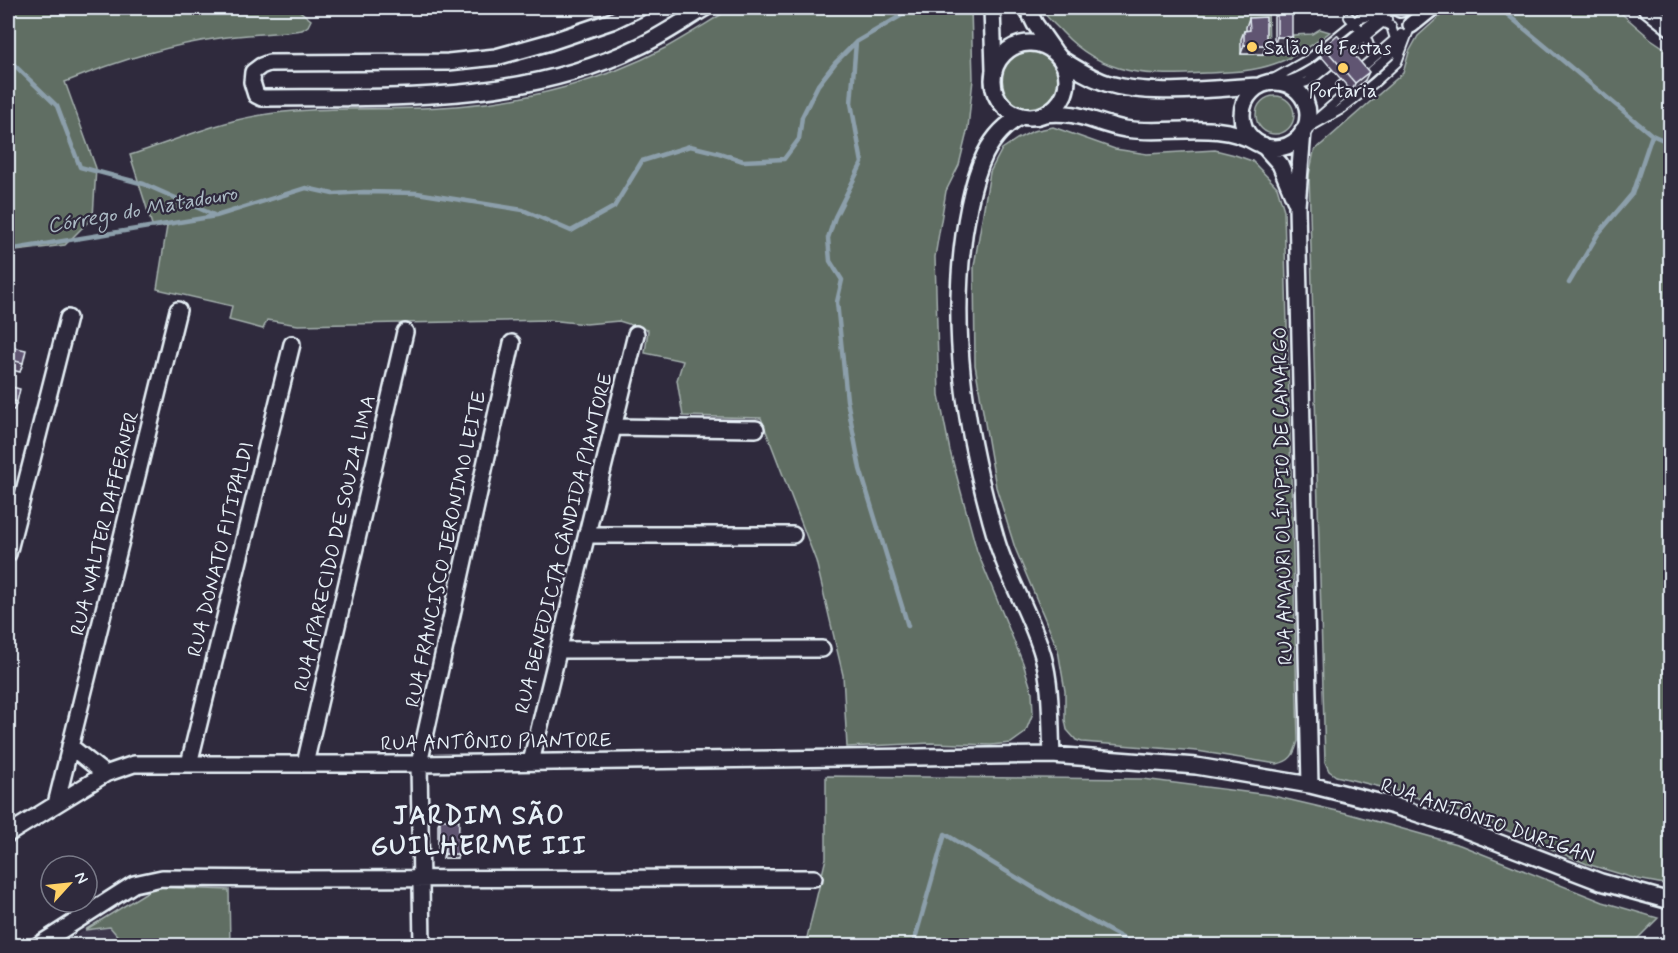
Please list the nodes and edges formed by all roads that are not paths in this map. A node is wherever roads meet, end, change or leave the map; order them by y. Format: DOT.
graph roads {
  1 [pos="639,8"];
  2 [pos="705,8"];
  3 [pos="992,8"];
  4 [pos="1027,8"];
  5 [pos="1401,8"];
  6 [pos="1432,8"];
  7 [pos="1646,8"];
  8 [pos="1357,20"];
  9 [pos="1382,22"];
  10 [pos="1412,25"];
  11 [pos="1671,27"];
  12 [pos="1363,32"];
  13 [pos="1395,39"];
  14 [pos="1382,51"];
  15 [pos="1058,56"];
  16 [pos="994,73"];
  17 [pos="1274,85"];
  18 [pos="1341,86"];
  19 [pos="1041,115"];
  20 [pos="1022,116"];
  21 [pos="1303,131"];
  22 [pos="1260,144"];
  23 [pos="1298,206"];
  24 [pos="178,310"];
  25 [pos="68,318"];
  26 [pos="405,332"];
  27 [pos="636,334"];
  28 [pos="292,344"];
  29 [pos="512,344"];
  30 [pos="613,427"];
  31 [pos="756,429"];
  32 [pos="587,535"];
  33 [pos="793,535"];
  34 [pos="8,554"];
  35 [pos="558,650"];
  36 [pos="822,650"];
  37 [pos="70,746"];
  38 [pos="1004,756"];
  39 [pos="1052,756"];
  40 [pos="531,762"];
  41 [pos="189,764"];
  42 [pos="305,764"];
  43 [pos="419,764"];
  44 [pos="105,774"];
  45 [pos="1310,785"];
  46 [pos="56,804"];
  47 [pos="8,834"];
  48 [pos="421,878"];
  49 [pos="814,878"];
  50 [pos="1671,901"];
  51 [pos="37,945"];
  52 [pos="422,945"];
  1 -- 2 [label="street"];
  3 -- 16 [label="street"];
  4 -- 15 [label="street"];
  5 -- 8 [label="lane"];
  5 -- 9 [label="lane"];
  5 -- 12 [label="lane"];
  6 -- 10 [label="street"];
  7 -- 11 [label="street"];
  8 -- 12 [label="lane"];
  8 -- 17 [label="lane"];
  9 -- 12 [label="lane"];
  9 -- 13 [label="lane"];
  10 -- 13 [label="lane"];
  10 -- 21 [label="lane"];
  12 -- 14 [label="lane"];
  12 -- 17 [label="lane"];
  13 -- 14 [label="lane"];
  14 -- 18 [label="lane"];
  15 -- 16 [label="street"];
  15 -- 17 [label="street"];
  15 -- 19 [label="street"];
  16 -- 20 [label="street"];
  17 -- 21 [label="street"];
  17 -- 22 [label="street"];
  19 -- 20 [label="street"];
  19 -- 22 [label="street"];
  20 -- 39 [label="street"];
  21 -- 22 [label="street"];
  21 -- 23 [label="street, RUA AMAURI OLÍMPIO DE CAMARGO"];
  22 -- 23 [label="street, RUA AMAURI OLÍMPIO DE CAMARGO"];
  23 -- 45 [label="street, RUA AMAURI OLÍMPIO DE CAMARGO"];
  24 -- 37 [label="street, RUA WALTER DAFFERNER"];
  25 -- 34 [label="street"];
  26 -- 42 [label="street, RUA APARECIDO DE SOUZA LIMA"];
  27 -- 30 [label="street, RUA BENEDICTA CÂNDIDA PIANTORE"];
  28 -- 41 [label="street, RUA DONATO FITIPALDI"];
  29 -- 43 [label="street, RUA FRANCISCO JERONIMO LEITE"];
  30 -- 31 [label="street"];
  30 -- 32 [label="street, RUA BENEDICTA CÂNDIDA PIANTORE"];
  32 -- 33 [label="street"];
  32 -- 35 [label="street, RUA BENEDICTA CÂNDIDA PIANTORE"];
  35 -- 36 [label="street"];
  35 -- 40 [label="street, RUA BENEDICTA CÂNDIDA PIANTORE"];
  37 -- 44 [label="street"];
  37 -- 46 [label="street, RUA WALTER DAFFERNER"];
  38 -- 39 [label="street, RUA ANTÔNIO DURIGAN"];
  38 -- 40 [label="street, RUA ANTÔNIO PIANTORE"];
  39 -- 45 [label="street, RUA ANTÔNIO DURIGAN"];
  40 -- 43 [label="street, RUA ANTÔNIO PIANTORE"];
  41 -- 42 [label="street, RUA ANTÔNIO PIANTORE"];
  41 -- 44 [label="street, RUA ANTÔNIO PIANTORE"];
  42 -- 43 [label="street, RUA ANTÔNIO PIANTORE"];
  43 -- 48 [label="street, RUA FRANCISCO JERONIMO LEITE"];
  44 -- 46 [label="street, RUA ANTÔNIO PIANTORE"];
  45 -- 50 [label="street, RUA ANTÔNIO DURIGAN"];
  46 -- 47 [label="street, RUA ANTÔNIO PIANTORE"];
  48 -- 49 [label="street"];
  48 -- 51 [label="street"];
  48 -- 52 [label="street, RUA FRANCISCO JERONIMO LEITE"];
}
